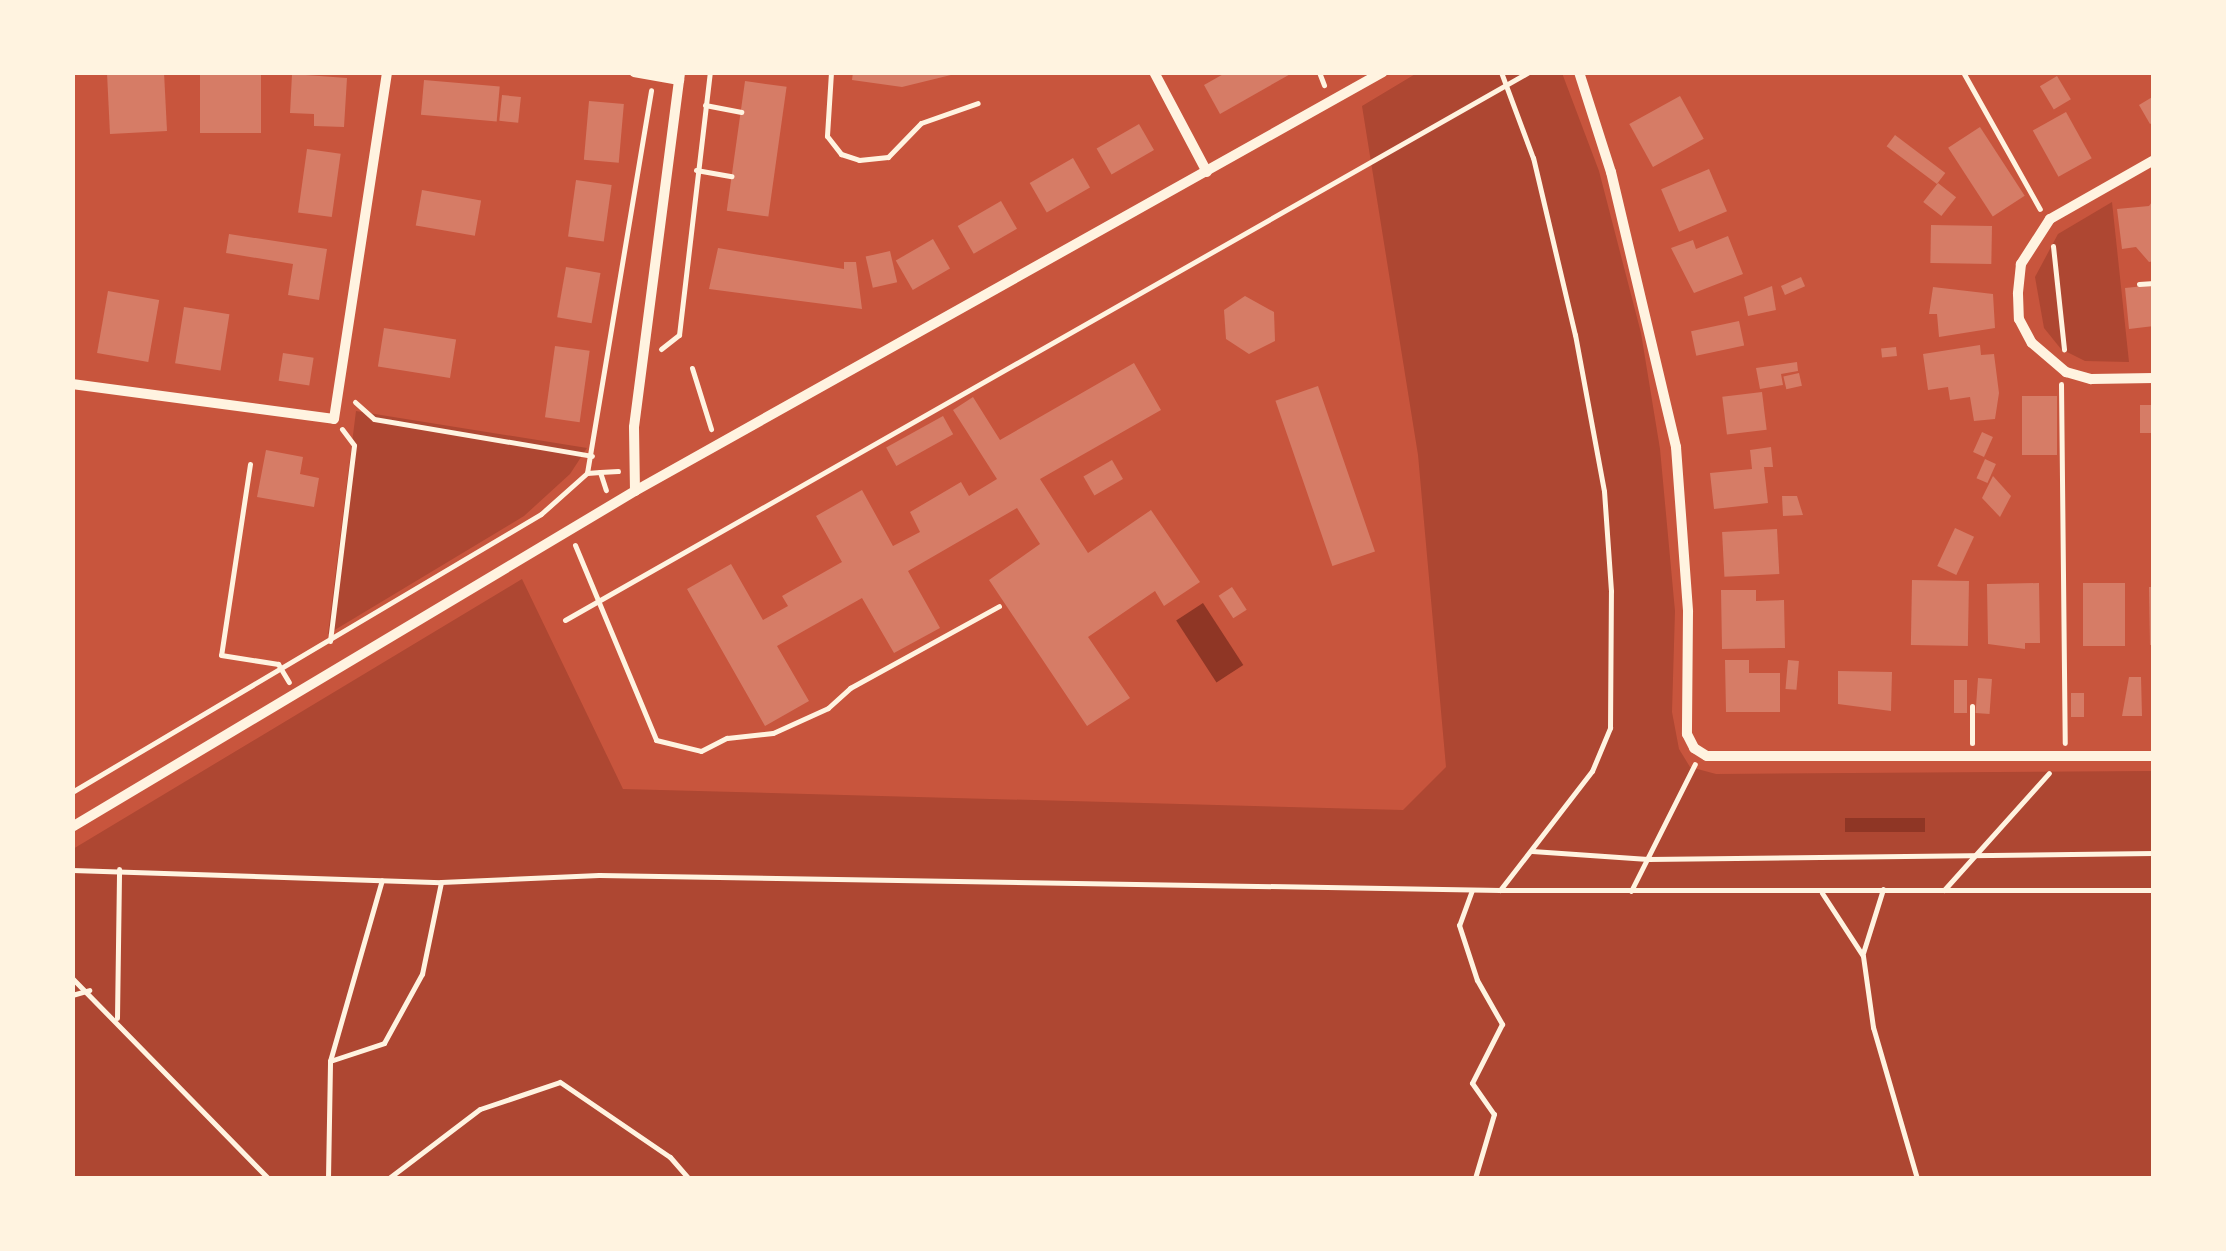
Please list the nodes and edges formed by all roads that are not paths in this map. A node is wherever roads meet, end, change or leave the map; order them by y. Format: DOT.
graph roads {
  1 [pos="387,72"];
  2 [pos="634,72"];
  3 [pos="1154,72"];
  4 [pos="1383,72"];
  5 [pos="1579,72"];
  6 [pos="679,76"];
  7 [pos="2154,160"];
  8 [pos="1207,172"];
  9 [pos="2154,378"];
  10 [pos="72,384"];
  11 [pos="635,491"];
  12 [pos="2154,756"];
  13 [pos="72,827"];
  1 -- 10 [label="street"];
  2 -- 6 [label="street"];
  3 -- 8 [label="street"];
  4 -- 8 [label="street"];
  5 -- 12 [label="street"];
  6 -- 11 [label="street"];
  7 -- 9 [label="street"];
  8 -- 11 [label="street"];
  11 -- 13 [label="street"];
}
